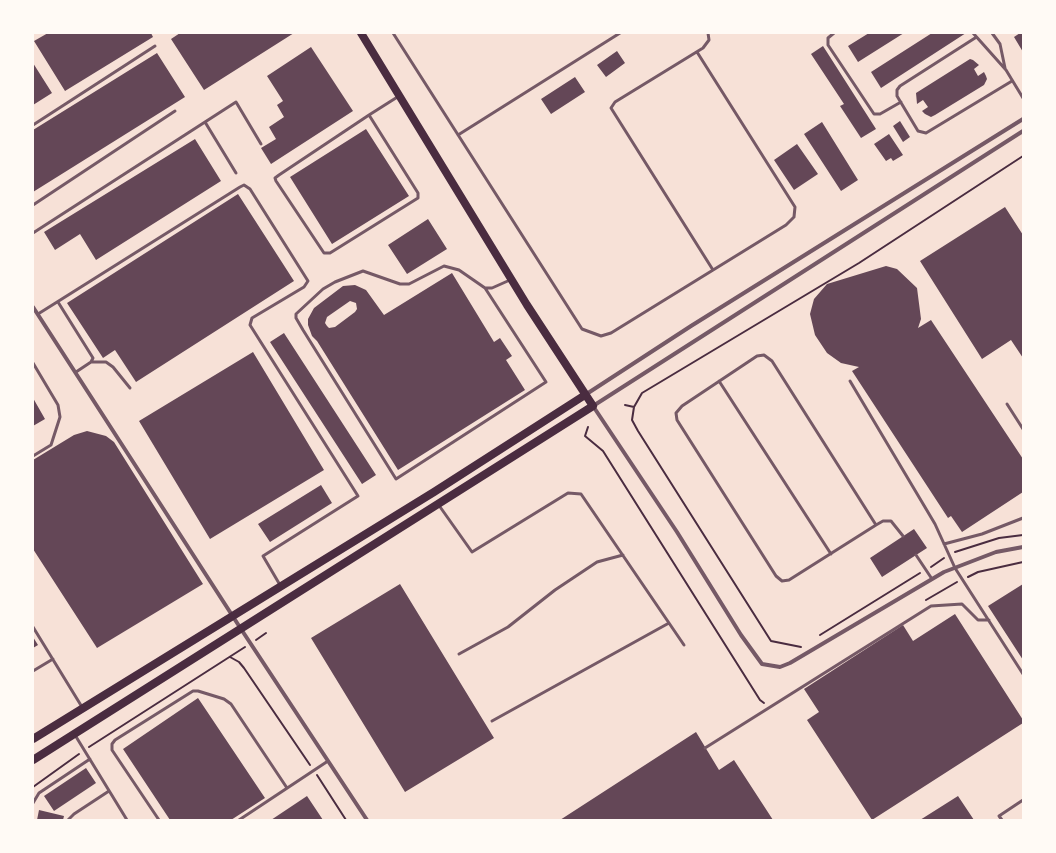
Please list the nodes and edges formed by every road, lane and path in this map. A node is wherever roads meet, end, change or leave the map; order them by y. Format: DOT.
graph roads {
  1 [pos="361,33"];
  2 [pos="393,33"];
  3 [pos="620,33"];
  4 [pos="708,33"];
  5 [pos="834,33"];
  6 [pos="972,33"];
  7 [pos="992,33"];
  8 [pos="975,38"];
  9 [pos="155,46"];
  10 [pos="697,52"];
  11 [pos="1006,70"];
  12 [pos="1012,81"];
  13 [pos="400,95"];
  14 [pos="1023,98"];
  15 [pos="901,102"];
  16 [pos="175,111"];
  17 [pos="370,115"];
  18 [pos="1023,119"];
  19 [pos="205,122"];
  20 [pos="33,125"];
  21 [pos="1023,131"];
  22 [pos="458,135"];
  23 [pos="261,144"];
  24 [pos="1023,156"];
  25 [pos="236,173"];
  26 [pos="33,205"];
  27 [pos="33,233"];
  28 [pos="713,270"];
  29 [pos="512,279"];
  30 [pos="485,288"];
  31 [pos="58,302"];
  32 [pos="33,307"];
  33 [pos="38,314"];
  34 [pos="90,362"];
  35 [pos="33,363"];
  36 [pos="76,372"];
  37 [pos="719,381"];
  38 [pos="850,381"];
  39 [pos="130,388"];
  40 [pos="585,395"];
  41 [pos="1008,404"];
  42 [pos="625,405"];
  43 [pos="593,406"];
  44 [pos="634,407"];
  45 [pos="588,427"];
  46 [pos="1023,429"];
  47 [pos="33,456"];
  48 [pos="438,504"];
  49 [pos="1023,518"];
  50 [pos="876,525"];
  51 [pos="1023,535"];
  52 [pos="903,536"];
  53 [pos="944,544"];
  54 [pos="1023,547"];
  55 [pos="831,554"];
  56 [pos="623,555"];
  57 [pos="916,555"];
  58 [pos="949,555"];
  59 [pos="1023,562"];
  60 [pos="955,568"];
  61 [pos="926,570"];
  62 [pos="932,579"];
  63 [pos="962,579"];
  64 [pos="281,586"];
  65 [pos="921,603"];
  66 [pos="233,617"];
  67 [pos="989,620"];
  68 [pos="669,623"];
  69 [pos="33,627"];
  70 [pos="241,629"];
  71 [pos="266,633"];
  72 [pos="819,636"];
  73 [pos="250,644"];
  74 [pos="806,644"];
  75 [pos="684,645"];
  76 [pos="459,654"];
  77 [pos="229,657"];
  78 [pos="53,659"];
  79 [pos="33,672"];
  80 [pos="1023,674"];
  81 [pos="766,702"];
  82 [pos="83,709"];
  83 [pos="492,721"];
  84 [pos="74,734"];
  85 [pos="33,739"];
  86 [pos="705,748"];
  87 [pos="84,750"];
  88 [pos="90,759"];
  89 [pos="33,760"];
  90 [pos="328,761"];
  91 [pos="314,770"];
  92 [pos="33,787"];
  93 [pos="287,788"];
  94 [pos="109,791"];
  95 [pos="1023,800"];
  96 [pos="33,803"];
  97 [pos="68,820"];
  98 [pos="127,820"];
  99 [pos="159,820"];
  100 [pos="239,820"];
  101 [pos="346,820"];
  102 [pos="366,820"];
  103 [pos="1002,820"];
  1 -- 13 [label="main road"];
  2 -- 22 [label="lane"];
  3 -- 22 [label="lane"];
  4 -- 10 [label="lane"];
  5 -- 15 [label="lane"];
  6 -- 8 [label="lane"];
  7 -- 11 [label="lane"];
  8 -- 11 [label="lane"];
  8 -- 15 [label="lane"];
  9 -- 20 [label="lane"];
  10 -- 28 [label="lane"];
  10 -- 28 [label="lane"];
  11 -- 12 [label="lane"];
  12 -- 14 [label="lane"];
  12 -- 15 [label="lane"];
  13 -- 17 [label="lane"];
  13 -- 29 [label="main road"];
  16 -- 26 [label="lane"];
  17 -- 17 [label="lane"];
  18 -- 40 [label="street"];
  19 -- 23 [label="lane"];
  19 -- 25 [label="lane"];
  19 -- 27 [label="lane"];
  21 -- 43 [label="street"];
  22 -- 28 [label="lane"];
  24 -- 44 [label="path"];
  29 -- 30 [label="lane"];
  29 -- 40 [label="main road"];
  30 -- 30 [label="lane"];
  31 -- 33 [label="lane"];
  31 -- 34 [label="lane"];
  31 -- 64 [label="lane"];
  32 -- 33 [label="street"];
  33 -- 36 [label="street"];
  34 -- 36 [label="lane"];
  34 -- 39 [label="lane"];
  35 -- 47 [label="lane"];
  36 -- 66 [label="street"];
  37 -- 50 [label="lane"];
  37 -- 55 [label="lane"];
  37 -- 55 [label="lane"];
  38 -- 53 [label="lane"];
  40 -- 43 [label="main road"];
  40 -- 64 [label="main road"];
  41 -- 46 [label="lane"];
  42 -- 44 [label="path"];
  43 -- 48 [label="main road"];
  43 -- 62 [label="street"];
  44 -- 74 [label="path"];
  45 -- 81 [label="path"];
  48 -- 56 [label="lane"];
  48 -- 70 [label="main road"];
  49 -- 53 [label="lane"];
  50 -- 52 [label="lane"];
  50 -- 55 [label="lane"];
  51 -- 58 [label="path"];
  53 -- 58 [label="lane"];
  54 -- 60 [label="street"];
  56 -- 68 [label="lane"];
  56 -- 76 [label="lane"];
  57 -- 61 [label="lane"];
  58 -- 60 [label="lane"];
  58 -- 61 [label="path"];
  59 -- 63 [label="path"];
  60 -- 62 [label="street"];
  60 -- 63 [label="lane"];
  61 -- 62 [label="lane"];
  61 -- 72 [label="path"];
  63 -- 65 [label="path"];
  63 -- 67 [label="lane"];
  64 -- 66 [label="main road"];
  66 -- 70 [label="street"];
  66 -- 82 [label="main road"];
  67 -- 80 [label="lane"];
  67 -- 86 [label="lane"];
  68 -- 75 [label="lane"];
  68 -- 83 [label="lane"];
  69 -- 78 [label="lane"];
  70 -- 73 [label="street"];
  70 -- 84 [label="main road"];
  71 -- 73 [label="path"];
  73 -- 77 [label="path"];
  73 -- 90 [label="street"];
  77 -- 87 [label="path"];
  77 -- 91 [label="path"];
  78 -- 79 [label="lane"];
  78 -- 82 [label="lane"];
  82 -- 85 [label="main road"];
  84 -- 87 [label="lane"];
  84 -- 89 [label="main road"];
  87 -- 88 [label="lane"];
  87 -- 92 [label="path"];
  88 -- 94 [label="lane"];
  88 -- 96 [label="lane"];
  90 -- 91 [label="lane"];
  90 -- 102 [label="street"];
  91 -- 93 [label="lane"];
  91 -- 101 [label="path"];
  93 -- 99 [label="lane"];
  93 -- 100 [label="lane"];
  94 -- 97 [label="lane"];
  94 -- 98 [label="lane"];
  95 -- 103 [label="lane"];
}
